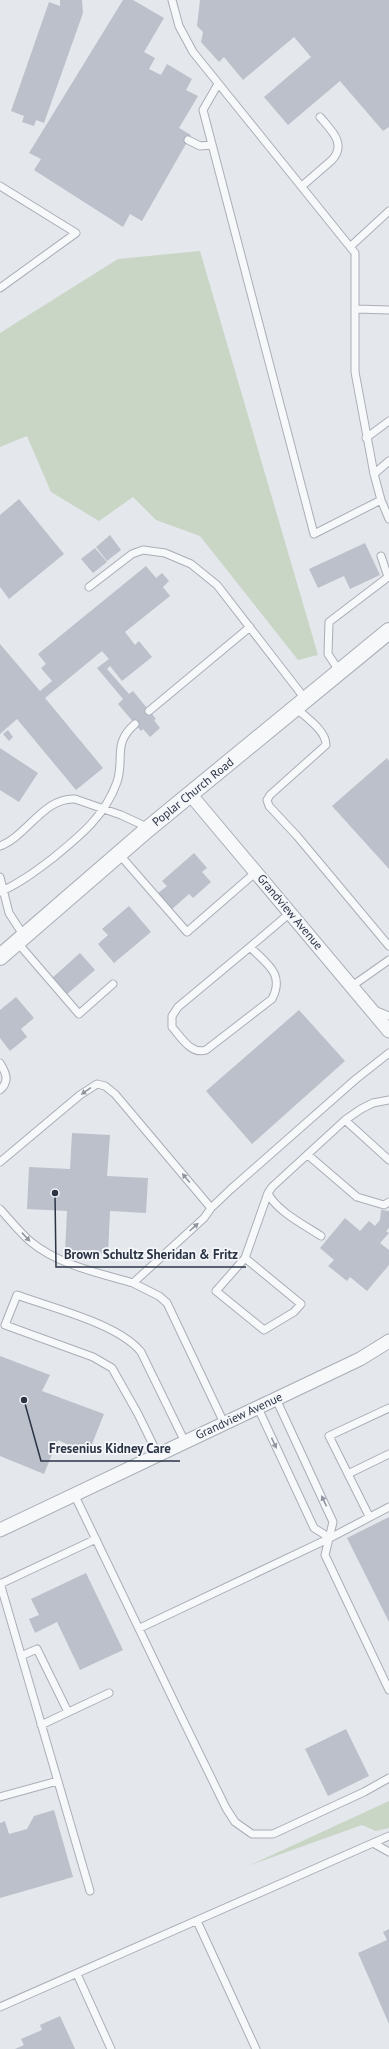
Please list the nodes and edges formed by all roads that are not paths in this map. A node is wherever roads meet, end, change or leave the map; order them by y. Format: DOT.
graph roads {
  1 [pos="172,0"];
  2 [pos="218,84"];
  3 [pos="320,117"];
  4 [pos="188,140"];
  5 [pos="211,145"];
  6 [pos="0,186"];
  7 [pos="302,186"];
  8 [pos="389,211"];
  9 [pos="380,221"];
  10 [pos="389,223"];
  11 [pos="351,246"];
  12 [pos="0,288"];
  13 [pos="356,309"];
  14 [pos="389,310"];
  15 [pos="389,421"];
  16 [pos="366,438"];
  17 [pos="389,461"];
  18 [pos="374,474"];
  19 [pos="381,500"];
  20 [pos="389,519"];
  21 [pos="381,556"];
  22 [pos="89,587"];
  23 [pos="250,627"];
  24 [pos="389,631"];
  25 [pos="340,672"];
  26 [pos="301,704"];
  27 [pos="149,711"];
  28 [pos="135,724"];
  29 [pos="190,794"];
  30 [pos="103,809"];
  31 [pos="148,828"];
  32 [pos="0,846"];
  33 [pos="119,854"];
  34 [pos="256,872"];
  35 [pos="0,877"];
  36 [pos="2,892"];
  37 [pos="290,913"];
  38 [pos="20,939"];
  39 [pos="389,946"];
  40 [pos="250,947"];
  41 [pos="0,957"];
  42 [pos="389,960"];
  43 [pos="113,984"];
  44 [pos="352,986"];
  45 [pos="371,1008"];
  46 [pos="389,1016"];
  47 [pos="389,1031"];
  48 [pos="389,1053"];
  49 [pos="0,1063"];
  50 [pos="0,1090"];
  51 [pos="389,1100"];
  52 [pos="345,1120"];
  53 [pos="308,1154"];
  54 [pos="389,1160"];
  55 [pos="0,1162"];
  56 [pos="268,1193"];
  57 [pos="389,1202"];
  58 [pos="211,1208"];
  59 [pos="0,1209"];
  60 [pos="321,1236"];
  61 [pos="245,1258"];
  62 [pos="133,1283"];
  63 [pos="389,1342"];
  64 [pos="276,1399"];
  65 [pos="258,1408"];
  66 [pos="389,1408"];
  67 [pos="224,1423"];
  68 [pos="184,1442"];
  69 [pos="389,1454"];
  70 [pos="158,1455"];
  71 [pos="348,1474"];
  72 [pos="74,1494"];
  73 [pos="389,1506"];
  74 [pos="369,1516"];
  75 [pos="0,1530"];
  76 [pos="96,1538"];
  77 [pos="330,1538"];
  78 [pos="0,1583"];
  79 [pos="140,1628"];
  80 [pos="21,1656"];
  81 [pos="389,1690"];
  82 [pos="109,1693"];
  83 [pos="68,1712"];
  84 [pos="42,1725"];
  85 [pos="389,1778"];
  86 [pos="58,1781"];
  87 [pos="0,1797"];
  88 [pos="389,1836"];
  89 [pos="373,1843"];
  90 [pos="389,1852"];
  91 [pos="90,1891"];
  92 [pos="197,1920"];
  93 [pos="77,1974"];
  94 [pos="0,2008"];
  95 [pos="111,2049"];
  96 [pos="256,2049"];
  1 -- 2 [label="lane"];
  2 -- 5 [label="lane"];
  2 -- 7 [label="lane"];
  3 -- 7 [label="lane"];
  4 -- 5 [label="lane"];
  5 -- 19 [label="lane"];
  6 -- 12 [label="lane"];
  7 -- 11 [label="lane"];
  8 -- 9 [label="lane"];
  9 -- 10 [label="lane"];
  9 -- 11 [label="lane"];
  11 -- 13 [label="lane"];
  13 -- 14 [label="lane"];
  13 -- 16 [label="lane"];
  15 -- 16 [label="lane"];
  16 -- 18 [label="lane"];
  17 -- 18 [label="lane"];
  18 -- 19 [label="lane"];
  19 -- 20 [label="lane"];
  21 -- 25 [label="lane"];
  22 -- 23 [label="lane"];
  23 -- 26 [label="lane"];
  23 -- 27 [label="lane"];
  24 -- 25 [label="street, Poplar Church Road"];
  25 -- 26 [label="street, Poplar Church Road"];
  26 -- 29 [label="street, Poplar Church Road"];
  26 -- 39 [label="lane"];
  28 -- 30 [label="lane"];
  29 -- 31 [label="street, Poplar Church Road"];
  29 -- 34 [label="street, Grandview Avenue"];
  30 -- 31 [label="lane"];
  30 -- 32 [label="lane"];
  30 -- 36 [label="lane"];
  31 -- 33 [label="street, Poplar Church Road"];
  33 -- 34 [label="lane"];
  33 -- 38 [label="street, Poplar Church Road"];
  34 -- 37 [label="street, Grandview Avenue"];
  35 -- 36 [label="lane"];
  36 -- 38 [label="lane"];
  37 -- 40 [label="lane"];
  37 -- 44 [label="street, Grandview Avenue"];
  38 -- 41 [label="street, Poplar Church Road"];
  38 -- 43 [label="lane"];
  40 -- 40 [label="lane"];
  42 -- 44 [label="lane"];
  44 -- 45 [label="street, Grandview Avenue"];
  45 -- 46 [label="lane"];
  45 -- 47 [label="street, Grandview Avenue"];
  48 -- 58 [label="lane"];
  49 -- 50 [label="lane"];
  51 -- 52 [label="lane"];
  52 -- 53 [label="lane"];
  52 -- 54 [label="lane"];
  53 -- 56 [label="lane"];
  53 -- 57 [label="lane"];
  58 -- 55 [label="lane, one-way"];
  56 -- 60 [label="lane"];
  56 -- 61 [label="lane"];
  62 -- 58 [label="lane, one-way"];
  59 -- 62 [label="lane, one-way"];
  61 -- 61 [label="lane"];
  62 -- 67 [label="lane"];
  63 -- 64 [label="street, Grandview Avenue"];
  64 -- 65 [label="street, Grandview Avenue"];
  77 -- 64 [label="lane, one-way"];
  65 -- 67 [label="street, Grandview Avenue"];
  65 -- 77 [label="lane, one-way"];
  66 -- 71 [label="lane"];
  67 -- 68 [label="street, Grandview Avenue"];
  68 -- 70 [label="street, Grandview Avenue"];
  68 -- 70 [label="lane"];
  69 -- 71 [label="lane"];
  70 -- 72 [label="street, Grandview Avenue"];
  71 -- 74 [label="lane"];
  72 -- 75 [label="street, Grandview Avenue"];
  72 -- 76 [label="lane"];
  73 -- 74 [label="lane"];
  74 -- 77 [label="lane"];
  76 -- 78 [label="lane"];
  76 -- 79 [label="lane"];
  77 -- 79 [label="lane"];
  77 -- 81 [label="lane"];
  78 -- 80 [label="lane"];
  79 -- 85 [label="lane"];
  80 -- 83 [label="lane"];
  80 -- 84 [label="lane"];
  82 -- 83 [label="lane"];
  83 -- 84 [label="lane"];
  84 -- 86 [label="lane"];
  86 -- 87 [label="lane"];
  86 -- 91 [label="lane"];
  88 -- 89 [label="lane"];
  89 -- 90 [label="lane"];
  89 -- 92 [label="lane"];
  92 -- 93 [label="lane"];
  92 -- 96 [label="lane"];
  93 -- 94 [label="lane"];
  93 -- 95 [label="lane"];
}
